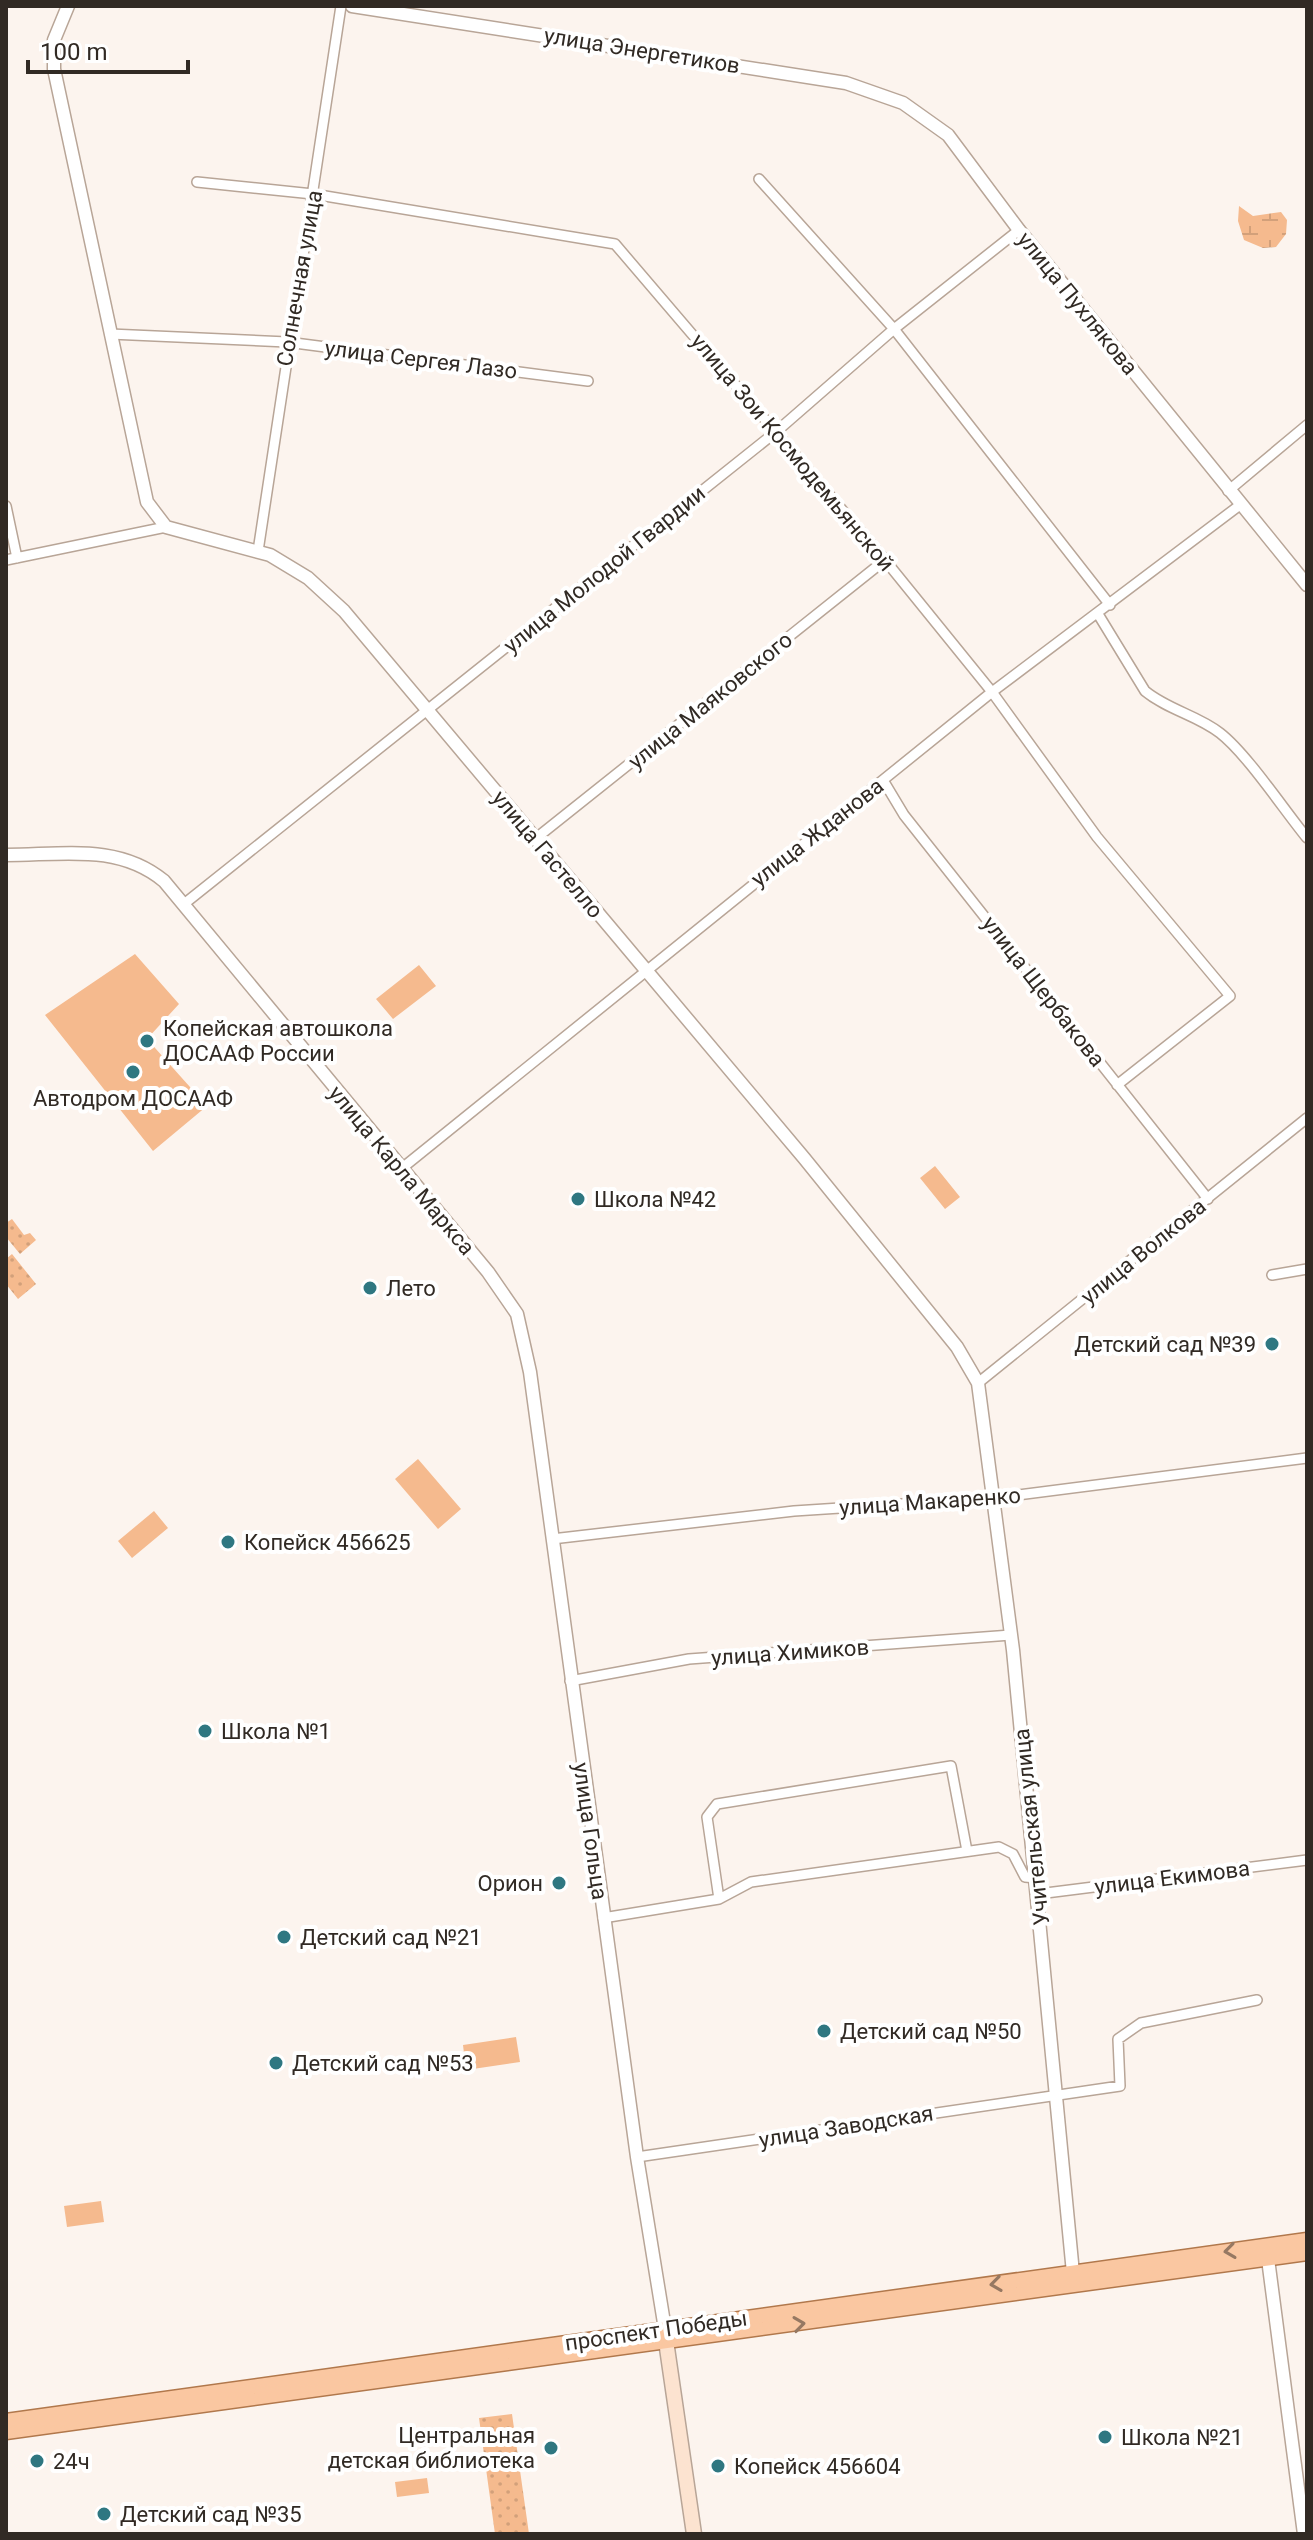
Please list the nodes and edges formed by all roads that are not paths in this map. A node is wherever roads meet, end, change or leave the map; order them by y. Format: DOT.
graph roads {
  1 [pos="68,6"];
  2 [pos="341,6"];
  3 [pos="352,6"];
  4 [pos="927,116"];
  5 [pos="759,179"];
  6 [pos="197,182"];
  7 [pos="313,194"];
  8 [pos="1019,230"];
  9 [pos="894,329"];
  10 [pos="110,334"];
  11 [pos="287,342"];
  12 [pos="588,381"];
  13 [pos="1307,425"];
  14 [pos="777,431"];
  15 [pos="1228,491"];
  16 [pos="1240,505"];
  17 [pos="6,506"];
  18 [pos="166,527"];
  19 [pos="258,551"];
  20 [pos="11,559"];
  21 [pos="885,560"];
  22 [pos="1307,585"];
  23 [pos="1110,605"];
  24 [pos="1098,614"];
  25 [pos="992,692"];
  26 [pos="428,710"];
  27 [pos="883,780"];
  28 [pos="1307,838"];
  29 [pos="535,839"];
  30 [pos="6,855"];
  31 [pos="184,904"];
  32 [pos="644,970"];
  33 [pos="1117,1085"];
  34 [pos="1307,1118"];
  35 [pos="401,1169"];
  36 [pos="1208,1199"];
  37 [pos="1307,1269"];
  38 [pos="1272,1275"];
  39 [pos="523,1332"];
  40 [pos="978,1383"];
  41 [pos="1307,1458"];
  42 [pos="994,1498"];
  43 [pos="552,1539"];
  44 [pos="1011,1635"];
  45 [pos="570,1681"];
  46 [pos="967,1851"];
  47 [pos="1307,1860"];
  48 [pos="1036,1878"];
  49 [pos="1038,1894"];
  50 [pos="719,1899"];
  51 [pos="603,1918"];
  52 [pos="1257,2000"];
  53 [pos="1056,2097"];
  54 [pos="637,2157"];
  55 [pos="1307,2240"];
  56 [pos="1268,2252"];
  57 [pos="1307,2253"];
  58 [pos="1074,2280"];
  59 [pos="665,2335"];
  60 [pos="6,2421"];
  61 [pos="6,2432"];
  62 [pos="694,2534"];
  63 [pos="1304,2534"];
  1 -- 10 [label="street"];
  2 -- 7 [label="street, Солнечная улица"];
  3 -- 4 [label="street, улица Энергетиков"];
  4 -- 8 [label="street, улица Пухлякова"];
  5 -- 9 [label="street"];
  6 -- 7 [label="street, улица Зои Космодемьянской"];
  7 -- 11 [label="street, Солнечная улица"];
  7 -- 14 [label="street, улица Зои Космодемьянской"];
  8 -- 9 [label="street, улица Молодой Гвардии"];
  8 -- 15 [label="street, улица Пухлякова"];
  9 -- 14 [label="street, улица Молодой Гвардии"];
  9 -- 23 [label="street"];
  10 -- 11 [label="street, улица Сергея Лазо"];
  10 -- 18 [label="street"];
  11 -- 12 [label="street, улица Сергея Лазо"];
  11 -- 19 [label="street, Солнечная улица"];
  13 -- 15 [label="street"];
  14 -- 21 [label="street, улица Зои Космодемьянской"];
  14 -- 26 [label="street, улица Молодой Гвардии"];
  15 -- 16 [label="street, улица Пухлякова"];
  16 -- 22 [label="street, улица Пухлякова"];
  16 -- 23 [label="street, улица Жданова"];
  17 -- 20 [label="street"];
  18 -- 19 [label="street, улица Гастелло"];
  18 -- 20 [label="street, улица Гастелло"];
  19 -- 26 [label="street, улица Гастелло"];
  21 -- 25 [label="street, улица Зои Космодемьянской"];
  21 -- 29 [label="street, улица Маяковского"];
  23 -- 24 [label="street, улица Жданова"];
  24 -- 25 [label="street, улица Жданова"];
  24 -- 28 [label="street"];
  25 -- 27 [label="street, улица Жданова"];
  25 -- 33 [label="street, улица Зои Космодемьянской"];
  26 -- 29 [label="street, улица Гастелло"];
  26 -- 31 [label="street, улица Молодой Гвардии"];
  27 -- 32 [label="street, улица Жданова"];
  27 -- 33 [label="street, улица Щербакова"];
  29 -- 32 [label="street, улица Гастелло"];
  30 -- 31 [label="street, улица Карла Маркса"];
  31 -- 35 [label="street, улица Карла Маркса"];
  32 -- 35 [label="street, улица Жданова"];
  32 -- 40 [label="street, улица Гастелло"];
  33 -- 36 [label="street, улица Щербакова"];
  34 -- 36 [label="street, улица Волкова"];
  35 -- 39 [label="street, улица Карла Маркса"];
  36 -- 40 [label="street, улица Волкова"];
  37 -- 38 [label="street"];
  39 -- 43 [label="street, улица Гольца"];
  40 -- 42 [label="street, Учительская улица"];
  41 -- 42 [label="street, улица Макаренко"];
  42 -- 43 [label="street, улица Макаренко"];
  42 -- 44 [label="street, Учительская улица"];
  43 -- 45 [label="street, улица Гольца"];
  44 -- 45 [label="street, улица Химиков"];
  44 -- 48 [label="street, Учительская улица"];
  45 -- 51 [label="street, улица Гольца"];
  46 -- 48 [label="street"];
  46 -- 50 [label="street"];
  46 -- 50 [label="street"];
  47 -- 49 [label="street, улица Екимова"];
  48 -- 49 [label="street, Учительская улица"];
  49 -- 53 [label="street, Учительская улица"];
  50 -- 51 [label="street"];
  51 -- 54 [label="street, улица Гольца"];
  52 -- 53 [label="street, улица Заводская"];
  53 -- 54 [label="street, улица Заводская"];
  53 -- 58 [label="street, Учительская улица"];
  54 -- 59 [label="street, улица Гольца"];
  55 -- 56 [label="main road, проспект Победы"];
  56 -- 57 [label="main road, проспект Победы"];
  56 -- 58 [label="main road, проспект Победы"];
  56 -- 63 [label="street"];
  58 -- 59 [label="main road, проспект Победы"];
  59 -- 60 [label="main road, проспект Победы"];
  59 -- 61 [label="main road, проспект Победы"];
  59 -- 62 [label="main road"];
}
